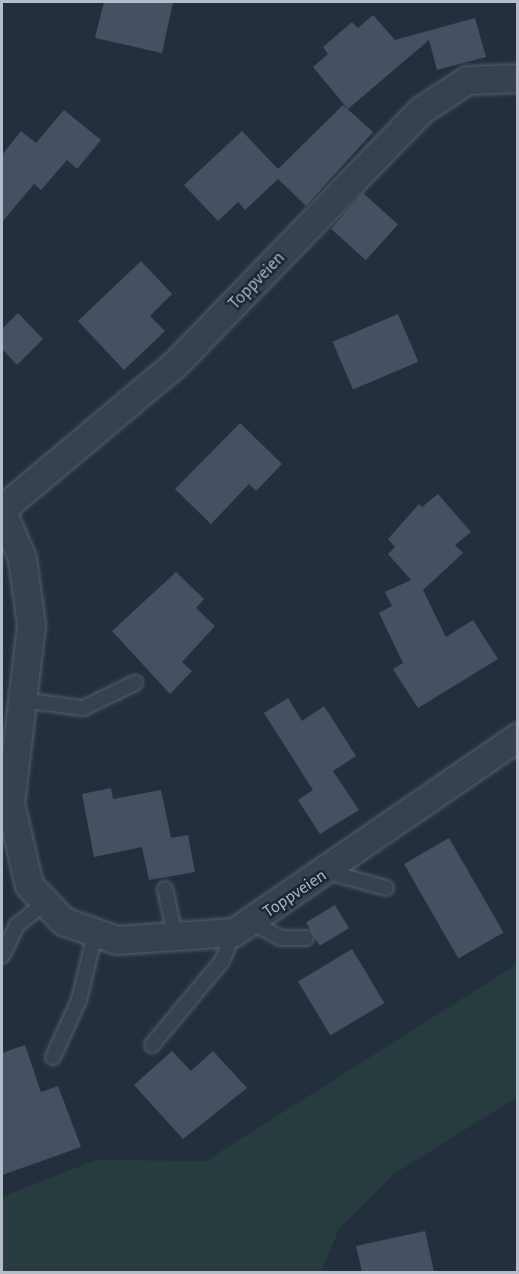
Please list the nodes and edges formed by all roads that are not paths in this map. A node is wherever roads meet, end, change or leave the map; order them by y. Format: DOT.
graph roads {
  1 [pos="518,78"];
  2 [pos="2,510"];
  3 [pos="135,682"];
  4 [pos="22,700"];
  5 [pos="518,737"];
  6 [pos="328,872"];
  7 [pos="386,888"];
  8 [pos="165,889"];
  9 [pos="45,903"];
  10 [pos="243,927"];
  11 [pos="94,934"];
  12 [pos="306,938"];
  13 [pos="176,939"];
  14 [pos="2,956"];
  15 [pos="152,1045"];
  16 [pos="53,1057"];
  1 -- 2 [label="street, Toppveien"];
  2 -- 4 [label="street, Toppveien"];
  3 -- 4 [label="lane"];
  4 -- 9 [label="street, Toppveien"];
  5 -- 6 [label="street, Toppveien"];
  6 -- 7 [label="lane"];
  6 -- 10 [label="street, Toppveien"];
  8 -- 13 [label="lane"];
  9 -- 11 [label="street, Toppveien"];
  9 -- 14 [label="lane"];
  10 -- 12 [label="lane"];
  10 -- 13 [label="street, Toppveien"];
  10 -- 15 [label="lane"];
  11 -- 13 [label="street, Toppveien"];
  11 -- 16 [label="lane"];
}
